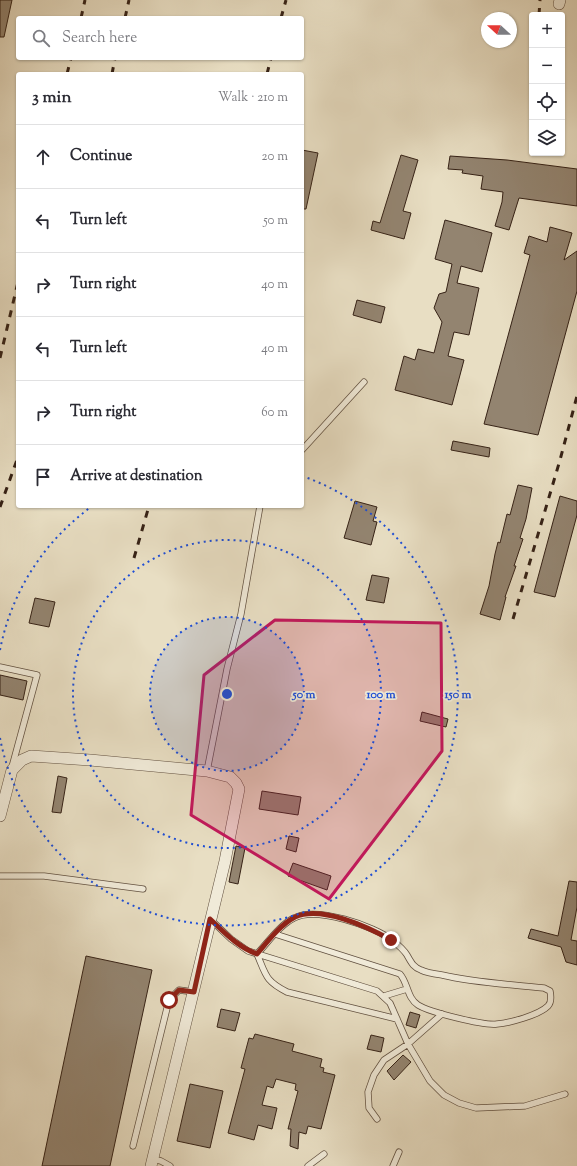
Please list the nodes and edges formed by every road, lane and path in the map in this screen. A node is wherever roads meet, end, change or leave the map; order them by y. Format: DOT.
graph roads {
  1 [pos="364,382"];
  2 [pos="304,448"];
  3 [pos="260,508"];
  4 [pos="0,667"];
  5 [pos="12,770"];
  6 [pos="207,771"];
  7 [pos="0,816"];
  8 [pos="0,876"];
  9 [pos="142,889"];
  10 [pos="210,919"];
  11 [pos="275,934"];
  12 [pos="257,954"];
  13 [pos="407,989"];
  14 [pos="194,992"];
  15 [pos="384,996"];
  16 [pos="442,1014"];
  17 [pos="397,1019"];
  18 [pos="408,1044"];
  19 [pos="565,1094"];
  20 [pos="377,1120"];
  21 [pos="133,1146"];
  22 [pos="399,1152"];
  23 [pos="324,1154"];
  24 [pos="152,1162"];
  25 [pos="170,1166"];
  26 [pos="308,1166"];
  27 [pos="393,1166"];
  1 -- 2 [label="lane"];
  3 -- 6 [label="lane"];
  4 -- 5 [label="lane"];
  5 -- 6 [label="street"];
  5 -- 7 [label="street"];
  6 -- 10 [label="street"];
  8 -- 9 [label="lane"];
  10 -- 12 [label="lane"];
  10 -- 14 [label="street"];
  11 -- 12 [label="lane"];
  11 -- 13 [label="lane"];
  11 -- 16 [label="lane"];
  12 -- 15 [label="lane"];
  12 -- 17 [label="lane"];
  13 -- 15 [label="lane"];
  13 -- 16 [label="lane"];
  14 -- 21 [label="lane"];
  14 -- 24 [label="street"];
  15 -- 17 [label="lane"];
  16 -- 18 [label="lane"];
  17 -- 18 [label="lane"];
  18 -- 19 [label="lane"];
  18 -- 20 [label="lane"];
  22 -- 27 [label="lane"];
  23 -- 26 [label="lane"];
  24 -- 25 [label="lane"];
}
